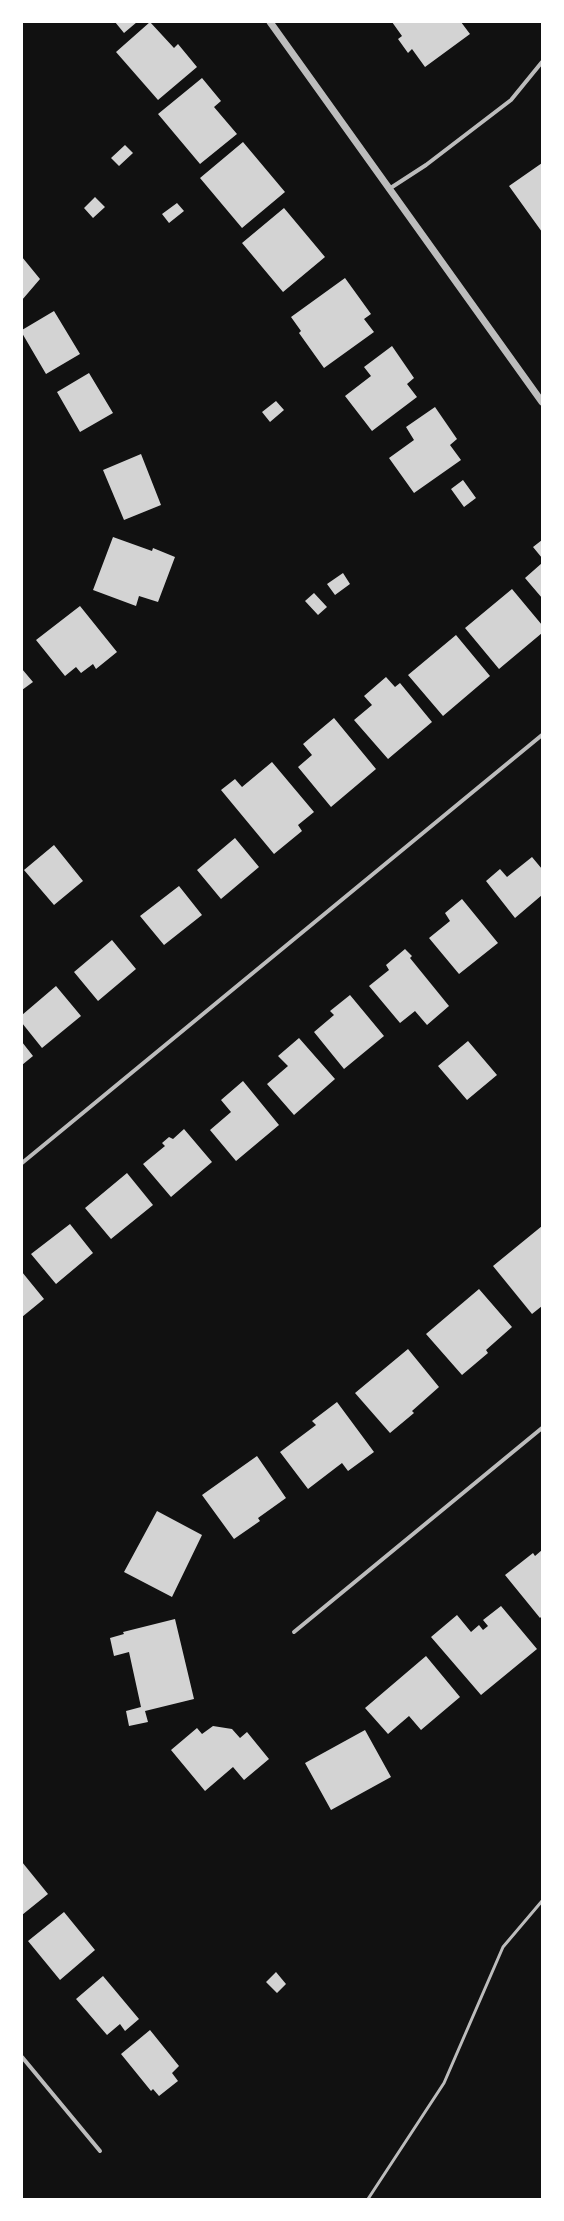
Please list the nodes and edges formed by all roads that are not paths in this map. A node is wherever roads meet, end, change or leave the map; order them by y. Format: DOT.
graph roads {
  1 [pos="270,22"];
  2 [pos="542,62"];
  3 [pos="389,189"];
  4 [pos="542,402"];
  5 [pos="542,735"];
  6 [pos="22,1164"];
  7 [pos="542,1428"];
  8 [pos="294,1632"];
  9 [pos="542,1901"];
  10 [pos="22,2057"];
  11 [pos="100,2151"];
  12 [pos="368,2199"];
  1 -- 3 [label="street"];
  2 -- 3 [label="street"];
  3 -- 4 [label="street"];
  5 -- 6 [label="street"];
  7 -- 8 [label="street"];
  9 -- 12 [label="lane"];
  10 -- 11 [label="street"];
}
